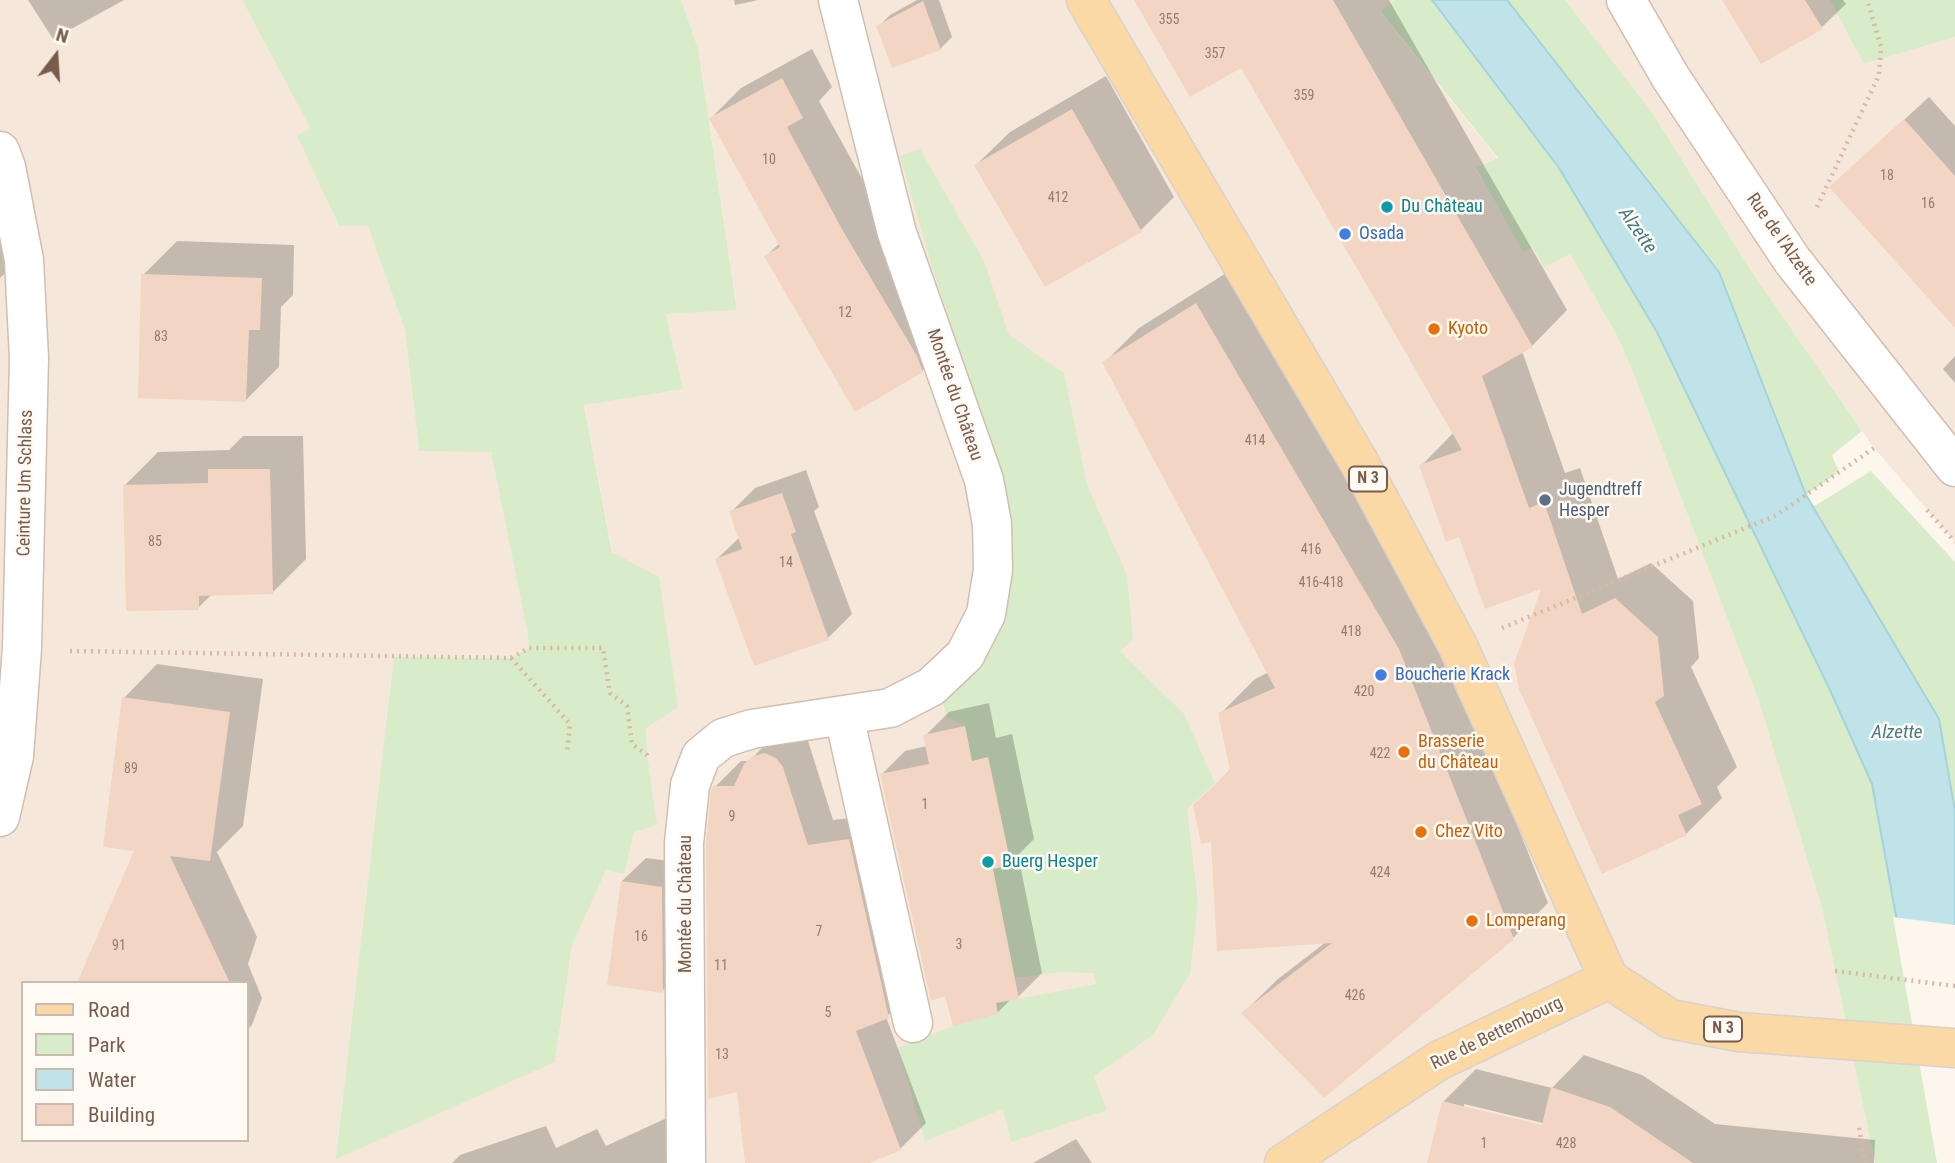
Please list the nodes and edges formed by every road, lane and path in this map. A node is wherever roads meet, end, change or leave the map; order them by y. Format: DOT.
graph roads {
  1 [pos="838,0"];
  2 [pos="1086,0"];
  3 [pos="1626,0"];
  4 [pos="1867,0"];
  5 [pos="0,151"];
  6 [pos="1792,260"];
  7 [pos="1874,447"];
  8 [pos="1955,467"];
  9 [pos="1497,630"];
  10 [pos="65,651"];
  11 [pos="511,658"];
  12 [pos="844,716"];
  13 [pos="567,753"];
  14 [pos="649,767"];
  15 [pos="0,817"];
  16 [pos="1835,971"];
  17 [pos="1609,979"];
  18 [pos="1955,986"];
  19 [pos="913,1023"];
  20 [pos="1955,1048"];
  21 [pos="1859,1128"];
  22 [pos="686,1163"];
  23 [pos="1284,1163"];
  24 [pos="1866,1163"];
  1 -- 12 [label="street, Montée du Château"];
  2 -- 17 [label="main road, N 3"];
  3 -- 6 [label="street, Rue de l'Alzette"];
  4 -- 6 [label="path"];
  5 -- 15 [label="street, Ceinture Um Schlass"];
  6 -- 8 [label="street, Rue de l'Alzette"];
  7 -- 9 [label="path"];
  10 -- 11 [label="path"];
  11 -- 13 [label="path"];
  11 -- 14 [label="path"];
  12 -- 19 [label="street"];
  12 -- 22 [label="street, Montée du Château"];
  16 -- 18 [label="path"];
  17 -- 20 [label="main road, N 3"];
  17 -- 23 [label="main road, Rue de Bettembourg"];
  21 -- 24 [label="path"];
}
